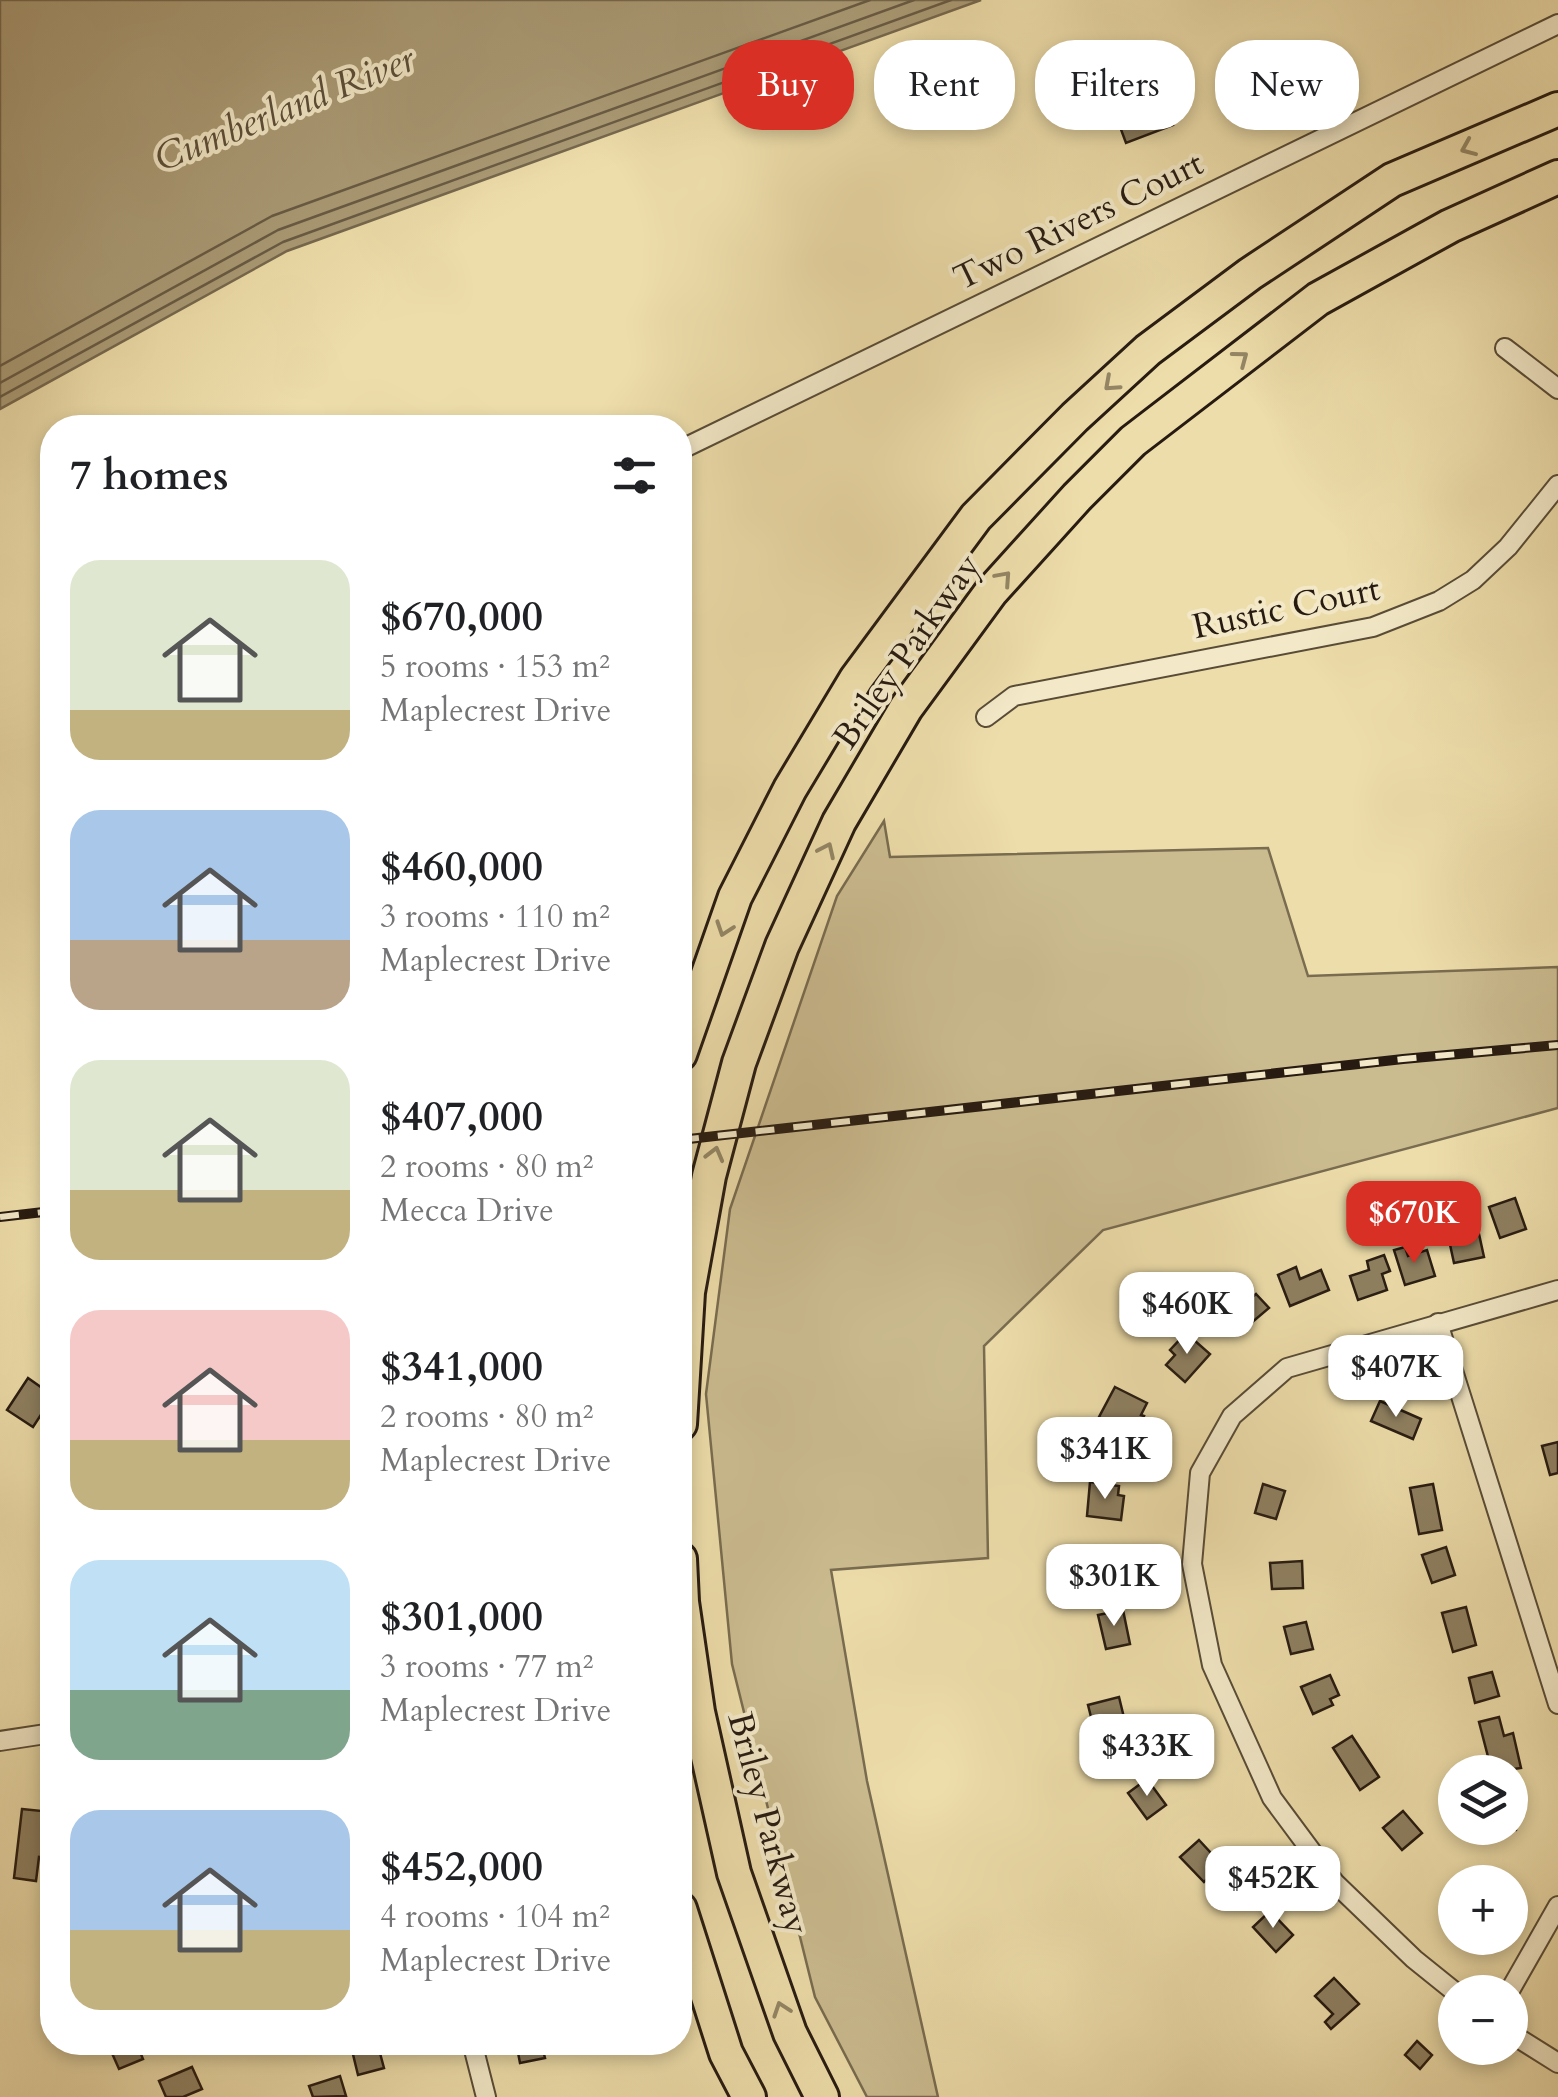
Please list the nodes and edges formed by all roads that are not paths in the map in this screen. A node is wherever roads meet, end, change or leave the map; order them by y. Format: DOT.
graph roads {
  1 [pos="1558,24"];
  2 [pos="1558,109"];
  3 [pos="1558,177"];
  4 [pos="1505,348"];
  5 [pos="1558,389"];
  6 [pos="692,444"];
  7 [pos="1558,485"];
  8 [pos="986,716"];
  9 [pos="692,1020"];
  10 [pos="692,1270"];
  11 [pos="1558,1290"];
  12 [pos="1438,1324"];
  13 [pos="692,1671"];
  14 [pos="1558,1704"];
  15 [pos="40,1735"];
  16 [pos="0,1741"];
  17 [pos="1558,1906"];
  18 [pos="692,1946"];
  19 [pos="1518,1975"];
  20 [pos="1438,1978"];
  21 [pos="1528,2044"];
  22 [pos="475,2055"];
  23 [pos="1558,2063"];
  24 [pos="486,2097"];
  25 [pos="749,2097"];
  26 [pos="822,2097"];
  1 -- 6 [label="street, Two Rivers Court"];
  2 -- 9 [label="highway, Briley Parkway, one-way"];
  10 -- 3 [label="highway, Briley Parkway, one-way"];
  4 -- 5 [label="street"];
  7 -- 8 [label="street, Rustic Court"];
  11 -- 12 [label="street"];
  12 -- 14 [label="street"];
  12 -- 20 [label="street"];
  26 -- 13 [label="highway, Briley Parkway, one-way"];
  15 -- 16 [label="street"];
  17 -- 19 [label="street"];
  18 -- 25 [label="highway"];
  21 -- 23 [label="street"];
  22 -- 24 [label="street"];
}
